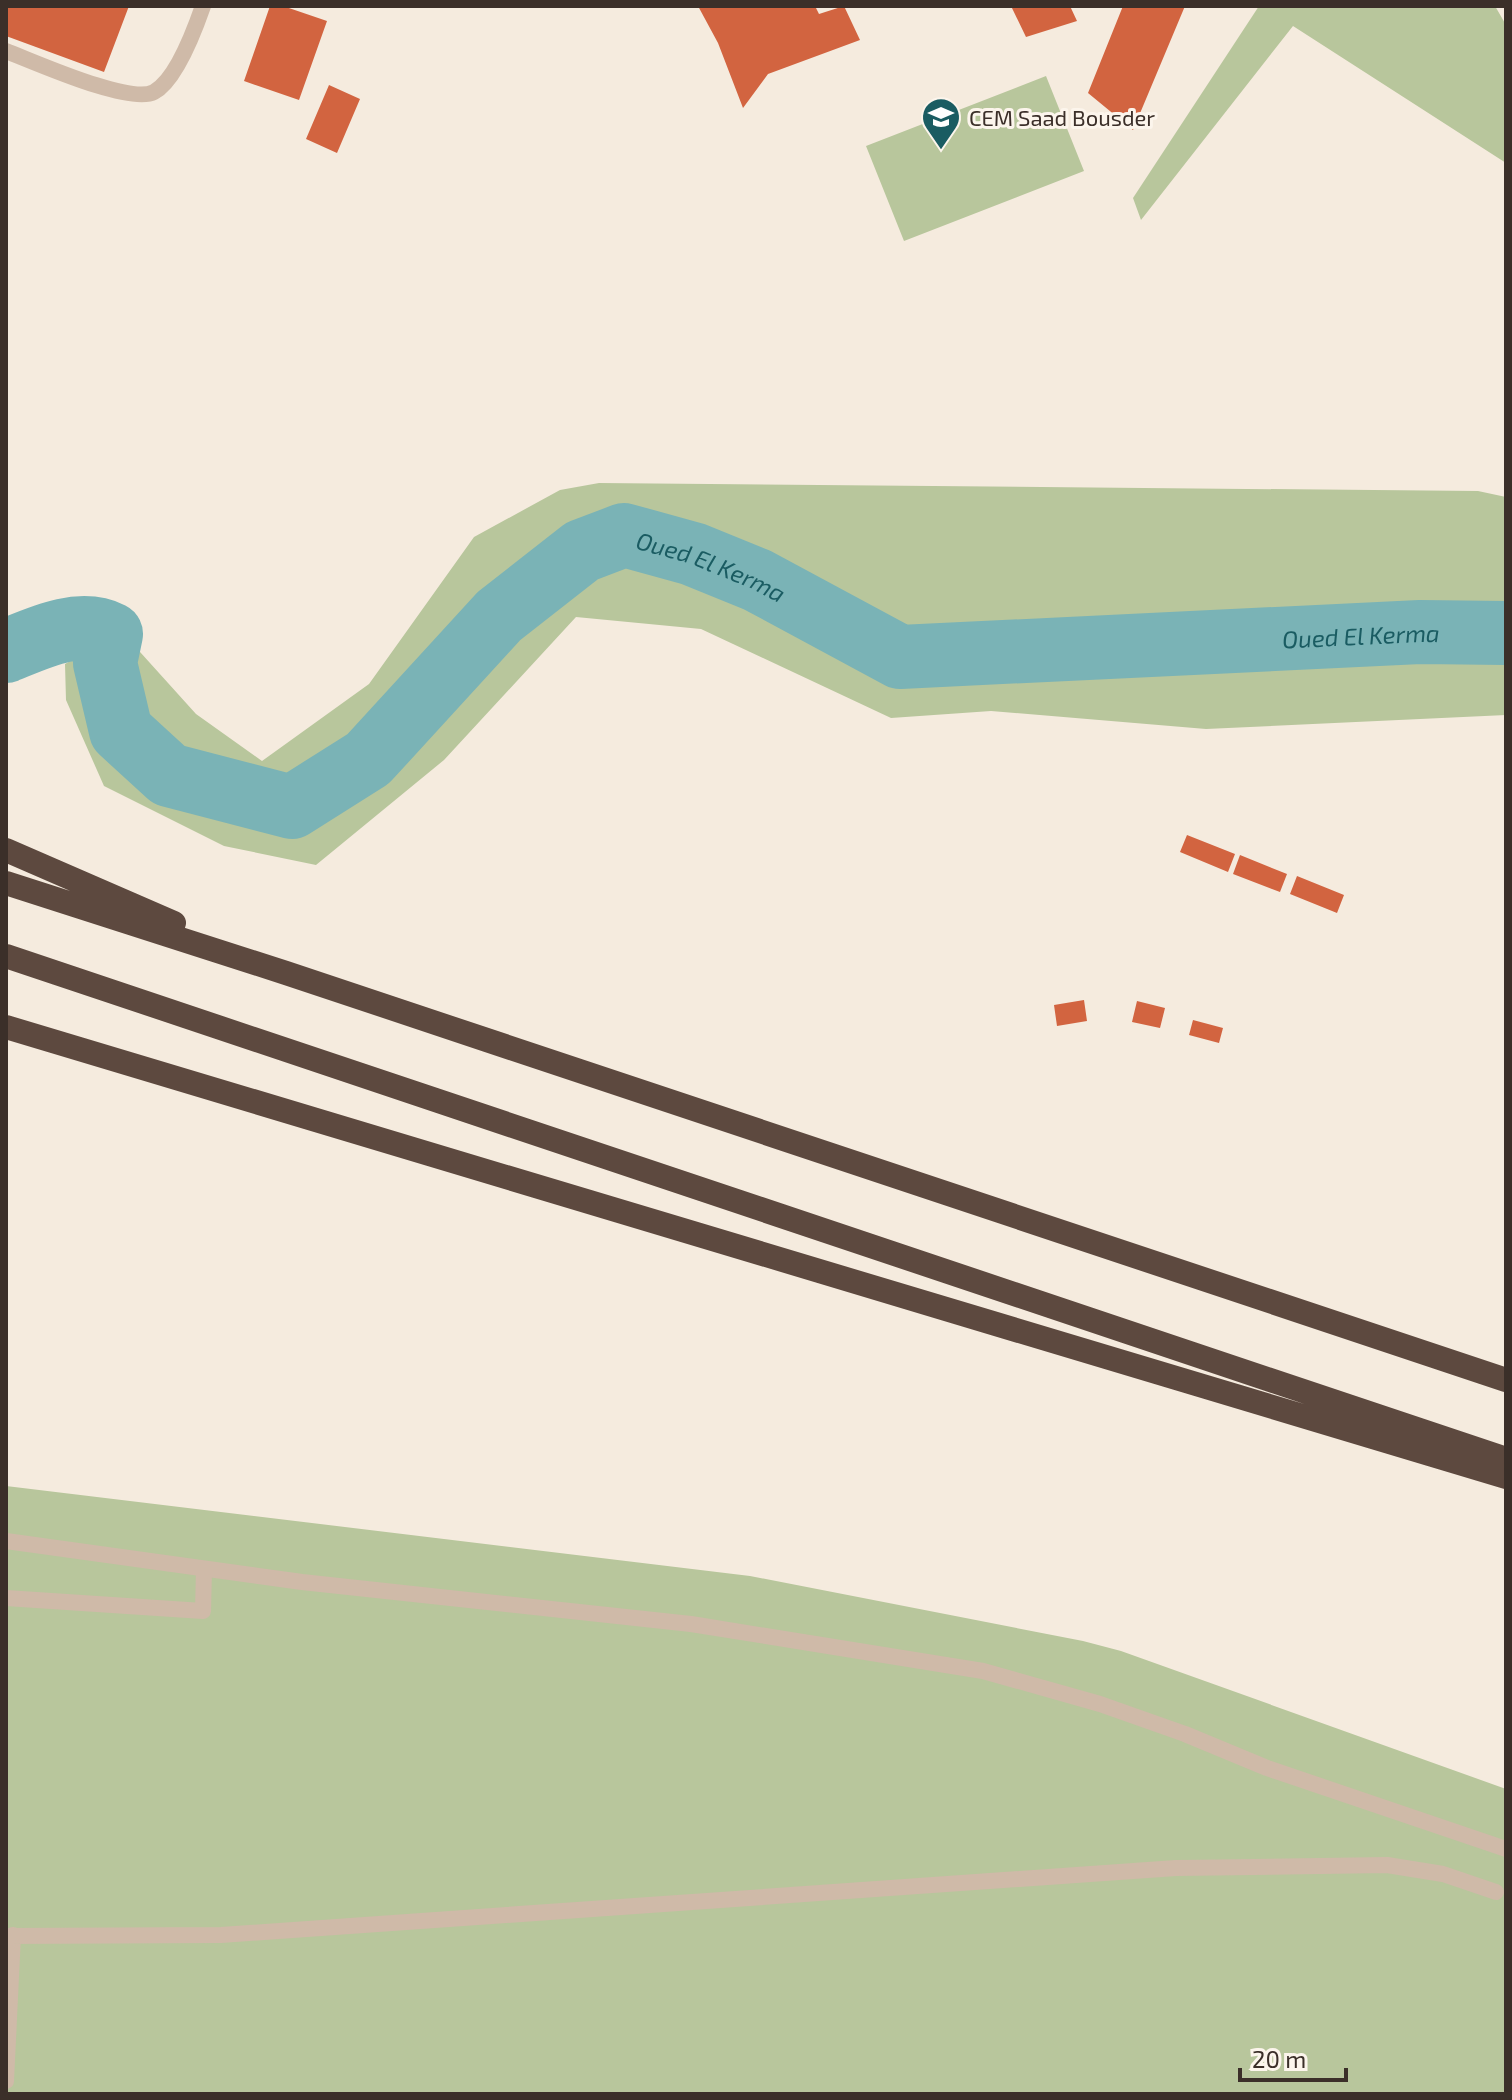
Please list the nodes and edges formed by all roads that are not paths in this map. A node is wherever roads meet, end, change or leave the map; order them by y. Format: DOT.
graph roads {
  1 [pos="203,6"];
  2 [pos="6,51"];
  3 [pos="6,850"];
  4 [pos="6,883"];
  5 [pos="6,956"];
  6 [pos="286,973"];
  7 [pos="6,1027"];
  8 [pos="1506,1380"];
  9 [pos="1506,1459"];
  10 [pos="1506,1477"];
  11 [pos="6,1541"];
  12 [pos="204,1569"];
  13 [pos="6,1598"];
  14 [pos="1506,1849"];
  15 [pos="1496,1892"];
  16 [pos="10,1936"];
  17 [pos="6,2081"];
  1 -- 2 [label="lane"];
  3 -- 6 [label="highway"];
  4 -- 6 [label="highway"];
  5 -- 9 [label="highway"];
  6 -- 8 [label="highway"];
  7 -- 10 [label="highway"];
  11 -- 12 [label="lane"];
  12 -- 13 [label="lane"];
  12 -- 14 [label="lane"];
  15 -- 16 [label="lane"];
  16 -- 17 [label="lane"];
}
